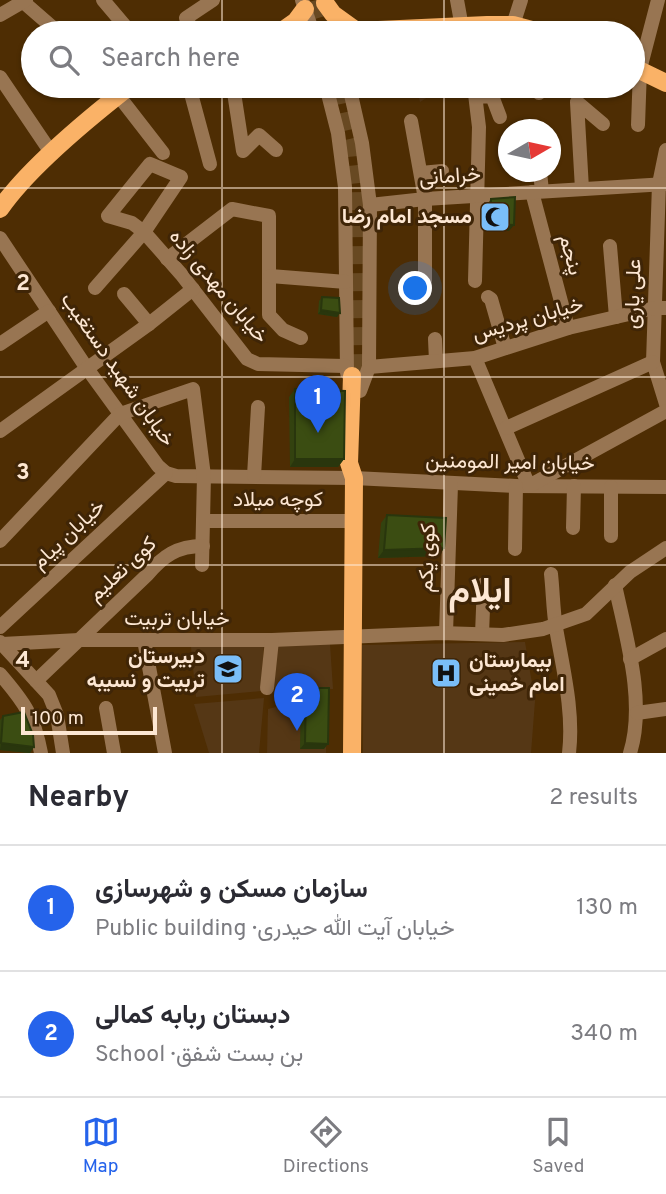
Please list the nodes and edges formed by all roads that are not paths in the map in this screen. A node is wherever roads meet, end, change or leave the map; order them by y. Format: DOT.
graph roads {
  1 [pos="103,0"];
  2 [pos="213,0"];
  3 [pos="457,0"];
  4 [pos="521,0"];
  5 [pos="658,0"];
  6 [pos="23,1"];
  7 [pos="325,2"];
  8 [pos="304,4"];
  9 [pos="0,15"];
  10 [pos="46,21"];
  11 [pos="121,21"];
  12 [pos="188,21"];
  13 [pos="295,21"];
  14 [pos="309,21"];
  15 [pos="331,21"];
  16 [pos="342,21"];
  17 [pos="460,21"];
  18 [pos="514,21"];
  19 [pos="645,42"];
  20 [pos="645,72"];
  21 [pos="0,77"];
  22 [pos="666,83"];
  23 [pos="111,98"];
  24 [pos="126,98"];
  25 [pos="192,98"];
  26 [pos="235,98"];
  27 [pos="329,98"];
  28 [pos="352,98"];
  29 [pos="476,98"];
  30 [pos="493,98"];
  31 [pos="638,98"];
  32 [pos="500,117"];
  33 [pos="411,121"];
  34 [pos="603,124"];
  35 [pos="638,125"];
  36 [pos="666,149"];
  37 [pos="276,150"];
  38 [pos="163,153"];
  39 [pos="52,154"];
  40 [pos="210,164"];
  41 [pos="442,171"];
  42 [pos="421,173"];
  43 [pos="538,182"];
  44 [pos="662,184"];
  45 [pos="582,189"];
  46 [pos="537,192"];
  47 [pos="479,196"];
  48 [pos="425,200"];
  49 [pos="370,205"];
  50 [pos="0,209"];
  51 [pos="144,232"];
  52 [pos="0,238"];
  53 [pos="610,246"];
  54 [pos="167,259"];
  55 [pos="270,276"];
  56 [pos="425,281"];
  57 [pos="475,281"];
  58 [pos="346,282"];
  59 [pos="95,288"];
  60 [pos="193,289"];
  61 [pos="124,295"];
  62 [pos="488,297"];
  63 [pos="660,308"];
  64 [pos="49,311"];
  65 [pos="615,317"];
  66 [pos="149,324"];
  67 [pos="568,328"];
  68 [pos="301,338"];
  69 [pos="435,339"];
  70 [pos="660,340"];
  71 [pos="0,344"];
  72 [pos="505,348"];
  73 [pos="475,358"];
  74 [pos="436,361"];
  75 [pos="653,362"];
  76 [pos="86,367"];
  77 [pos="356,378"];
  78 [pos="664,386"];
  79 [pos="666,404"];
  80 [pos="258,407"];
  81 [pos="666,411"];
  82 [pos="120,414"];
  83 [pos="506,428"];
  84 [pos="0,431"];
  85 [pos="166,474"];
  86 [pos="204,476"];
  87 [pos="254,476"];
  88 [pos="354,478"];
  89 [pos="452,485"];
  90 [pos="522,486"];
  91 [pos="574,486"];
  92 [pos="611,487"];
  93 [pos="666,487"];
  94 [pos="203,521"];
  95 [pos="353,521"];
  96 [pos="573,528"];
  97 [pos="611,536"];
  98 [pos="0,541"];
  99 [pos="203,546"];
  100 [pos="666,548"];
  101 [pos="515,549"];
  102 [pos="202,565"];
  103 [pos="551,573"];
  104 [pos="484,584"];
  105 [pos="615,585"];
  106 [pos="556,625"];
  107 [pos="0,627"];
  108 [pos="482,634"];
  109 [pos="352,637"];
  110 [pos="452,637"];
  111 [pos="666,639"];
  112 [pos="79,640"];
  113 [pos="144,640"];
  114 [pos="272,640"];
  115 [pos="1,643"];
  116 [pos="630,659"];
  117 [pos="0,674"];
  118 [pos="36,681"];
  119 [pos="267,688"];
  120 [pos="106,708"];
  121 [pos="666,709"];
  122 [pos="637,713"];
  123 [pos="41,753"];
  124 [pos="63,753"];
  125 [pos="114,753"];
  126 [pos="165,753"];
  127 [pos="352,753"];
  128 [pos="569,753"];
  129 [pos="630,753"];
  1 -- 11 [label="street"];
  2 -- 12 [label="street"];
  3 -- 17 [label="street"];
  4 -- 18 [label="street"];
  5 -- 19 [label="street"];
  6 -- 9 [label="street"];
  6 -- 10 [label="street"];
  7 -- 8 [label="street"];
  7 -- 15 [label="street"];
  7 -- 16 [label="main road"];
  8 -- 13 [label="main road"];
  8 -- 14 [label="street"];
  20 -- 22 [label="main road"];
  21 -- 39 [label="street"];
  23 -- 39 [label="main road"];
  24 -- 38 [label="street"];
  25 -- 40 [label="street"];
  26 -- 37 [label="street"];
  27 -- 58 [label="street"];
  28 -- 49 [label="street"];
  29 -- 47 [label="street"];
  30 -- 32 [label="street"];
  31 -- 35 [label="street"];
  33 -- 42 [label="street"];
  34 -- 45 [label="street"];
  36 -- 44 [label="street, علی یاری"];
  39 -- 50 [label="main road"];
  41 -- 42 [label="street"];
  42 -- 48 [label="street"];
  43 -- 46 [label="street, پنجم"];
  44 -- 45 [label="street, خرامانی"];
  44 -- 63 [label="street, علی یاری"];
  45 -- 46 [label="street, خرامانی"];
  46 -- 47 [label="street, خرامانی"];
  46 -- 67 [label="street, پنجم"];
  47 -- 48 [label="street, خرامانی"];
  47 -- 57 [label="street"];
  48 -- 49 [label="street, خرامانی"];
  48 -- 56 [label="street"];
  49 -- 77 [label="street"];
  51 -- 51 [label="street, خیابان مهدی زاده"];
  51 -- 54 [label="street, خیابان مهدی زاده"];
  51 -- 59 [label="street"];
  52 -- 64 [label="street, خیابان شهید دستغیب"];
  53 -- 65 [label="street"];
  54 -- 55 [label="street"];
  54 -- 60 [label="street, خیابان مهدی زاده"];
  55 -- 58 [label="street"];
  55 -- 68 [label="street"];
  58 -- 77 [label="street"];
  60 -- 66 [label="street"];
  60 -- 77 [label="street, خیابان مهدی زاده"];
  61 -- 66 [label="street"];
  62 -- 72 [label="street"];
  63 -- 65 [label="street, خیابان پردیس"];
  63 -- 70 [label="street, علی یاری"];
  64 -- 71 [label="street"];
  64 -- 76 [label="street, خیابان شهید دستغیب"];
  65 -- 67 [label="street, خیابان پردیس"];
  66 -- 76 [label="street"];
  67 -- 72 [label="street, خیابان پردیس"];
  69 -- 74 [label="street"];
  70 -- 75 [label="street, علی یاری"];
  72 -- 73 [label="street, خیابان پردیس"];
  73 -- 74 [label="street, خیابان پردیس"];
  73 -- 83 [label="street"];
  74 -- 77 [label="street, خیابان پردیس"];
  75 -- 78 [label="street, علی یاری"];
  75 -- 83 [label="street"];
  76 -- 82 [label="street, خیابان شهید دستغیب"];
  76 -- 84 [label="street"];
  77 -- 88 [label="main road"];
  78 -- 79 [label="street, علی یاری"];
  80 -- 87 [label="street"];
  81 -- 90 [label="street"];
  82 -- 85 [label="street, خیابان شهید دستغیب"];
  82 -- 86 [label="street"];
  82 -- 98 [label="street"];
  83 -- 90 [label="street"];
  85 -- 86 [label="street, خیابان شهید دستغیب"];
  85 -- 107 [label="street, خیابان پیام"];
  86 -- 87 [label="street, خیابان شهید دستغیب"];
  86 -- 94 [label="street"];
  87 -- 88 [label="street, خیابان شهید دستغیب"];
  88 -- 89 [label="street, خیابان امیر المومنین"];
  88 -- 95 [label="main road"];
  89 -- 90 [label="street, خیابان امیر المومنین"];
  89 -- 110 [label="street, کوی یکم"];
  90 -- 91 [label="street, خیابان امیر المومنین"];
  90 -- 101 [label="street"];
  91 -- 92 [label="street, خیابان امیر المومنین"];
  91 -- 96 [label="street"];
  92 -- 93 [label="street, خیابان امیر المومنین"];
  92 -- 97 [label="street"];
  94 -- 95 [label="street, کوچه میلاد"];
  94 -- 99 [label="street"];
  95 -- 109 [label="main road"];
  99 -- 102 [label="street"];
  99 -- 112 [label="street, کوی تعلیم"];
  100 -- 105 [label="street, خیابان تربیت"];
  103 -- 106 [label="street"];
  104 -- 108 [label="street"];
  105 -- 106 [label="street, خیابان تربیت"];
  105 -- 116 [label="street"];
  106 -- 108 [label="street, خیابان تربیت"];
  106 -- 128 [label="street"];
  108 -- 110 [label="street, خیابان تربیت"];
  109 -- 110 [label="street, خیابان تربیت"];
  109 -- 114 [label="street, خیابان تربیت"];
  109 -- 127 [label="main road"];
  111 -- 116 [label="street"];
  112 -- 113 [label="street, خیابان تربیت"];
  112 -- 115 [label="street, خیابان تربیت"];
  112 -- 118 [label="street, کوی تعلیم"];
  113 -- 114 [label="street, خیابان تربیت"];
  113 -- 126 [label="street"];
  114 -- 119 [label="street"];
  115 -- 118 [label="street"];
  116 -- 122 [label="street"];
  117 -- 123 [label="street"];
  118 -- 124 [label="street"];
  120 -- 125 [label="street"];
  121 -- 122 [label="street"];
  122 -- 129 [label="street"];
}
